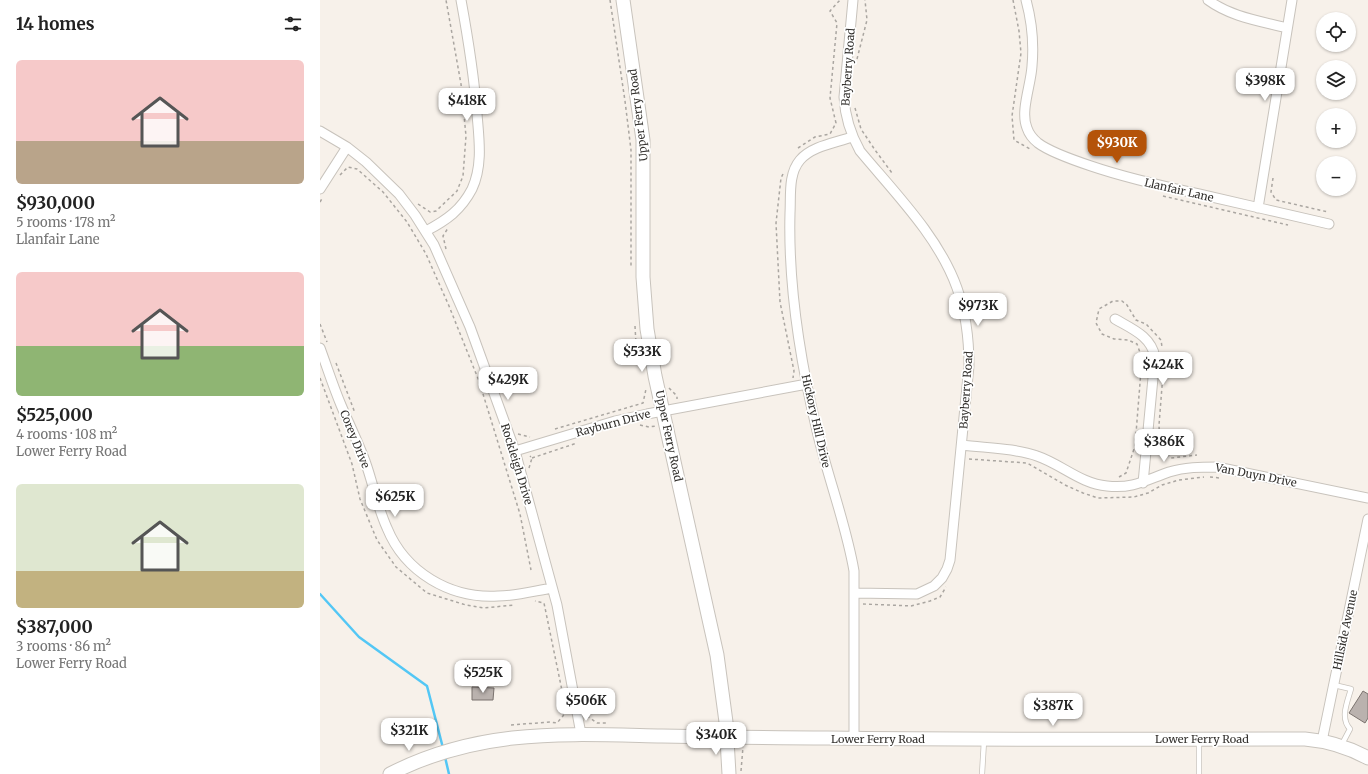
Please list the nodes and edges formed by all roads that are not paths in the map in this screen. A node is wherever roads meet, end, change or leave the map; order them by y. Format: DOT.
graph roads {
  1 [pos="461,0"];
  2 [pos="623,0"];
  3 [pos="853,0"];
  4 [pos="1026,0"];
  5 [pos="1208,0"];
  6 [pos="1292,0"];
  7 [pos="1287,28"];
  8 [pos="320,131"];
  9 [pos="852,137"];
  10 [pos="347,147"];
  11 [pos="320,190"];
  12 [pos="1258,208"];
  13 [pos="1329,224"];
  14 [pos="426,231"];
  15 [pos="1115,319"];
  16 [pos="324,346"];
  17 [pos="807,384"];
  18 [pos="663,410"];
  19 [pos="962,445"];
  20 [pos="515,451"];
  21 [pos="1143,483"];
  22 [pos="1368,498"];
  23 [pos="1368,519"];
  24 [pos="552,588"];
  25 [pos="855,593"];
  26 [pos="1334,685"];
  27 [pos="581,734"];
  28 [pos="728,738"];
  29 [pos="854,738"];
  30 [pos="1199,739"];
  31 [pos="984,740"];
  32 [pos="1322,741"];
  33 [pos="1341,746"];
  34 [pos="1368,758"];
  35 [pos="390,774"];
  36 [pos="729,774"];
  37 [pos="982,774"];
  38 [pos="1199,774"];
  1 -- 14 [label="street"];
  2 -- 18 [label="street, Upper Ferry Road"];
  3 -- 9 [label="street, Bayberry Road"];
  4 -- 12 [label="street, Llanfair Lane"];
  5 -- 7 [label="street"];
  6 -- 7 [label="street"];
  7 -- 12 [label="street"];
  8 -- 10 [label="street, Rockleigh Drive"];
  9 -- 17 [label="street, Hickory Hill Drive"];
  9 -- 19 [label="street, Bayberry Road"];
  10 -- 11 [label="street"];
  10 -- 14 [label="street, Rockleigh Drive"];
  12 -- 13 [label="street, Llanfair Lane"];
  14 -- 20 [label="street, Rockleigh Drive"];
  15 -- 21 [label="street"];
  16 -- 24 [label="street, Corey Drive"];
  17 -- 18 [label="street, Rayburn Drive"];
  17 -- 25 [label="street, Hickory Hill Drive"];
  18 -- 20 [label="street, Rayburn Drive"];
  18 -- 28 [label="street, Upper Ferry Road"];
  19 -- 21 [label="street, Van Duyn Drive"];
  19 -- 25 [label="street, Bayberry Road"];
  20 -- 24 [label="street, Rockleigh Drive"];
  21 -- 22 [label="street, Van Duyn Drive"];
  23 -- 26 [label="street, Hillside Avenue"];
  24 -- 27 [label="street, Rockleigh Drive"];
  25 -- 29 [label="street, Hickory Hill Drive"];
  26 -- 32 [label="street, Hillside Avenue"];
  26 -- 33 [label="lane"];
  27 -- 28 [label="street, Lower Ferry Road"];
  27 -- 35 [label="street, Lower Ferry Road"];
  28 -- 29 [label="street, Lower Ferry Road"];
  28 -- 36 [label="street, Upper Ferry Road"];
  29 -- 31 [label="street, Lower Ferry Road"];
  30 -- 31 [label="street, Lower Ferry Road"];
  30 -- 32 [label="street, Lower Ferry Road"];
  30 -- 38 [label="lane"];
  31 -- 37 [label="lane"];
  32 -- 33 [label="street, Lower Ferry Road"];
  33 -- 34 [label="street, Lower Ferry Road"];
}
